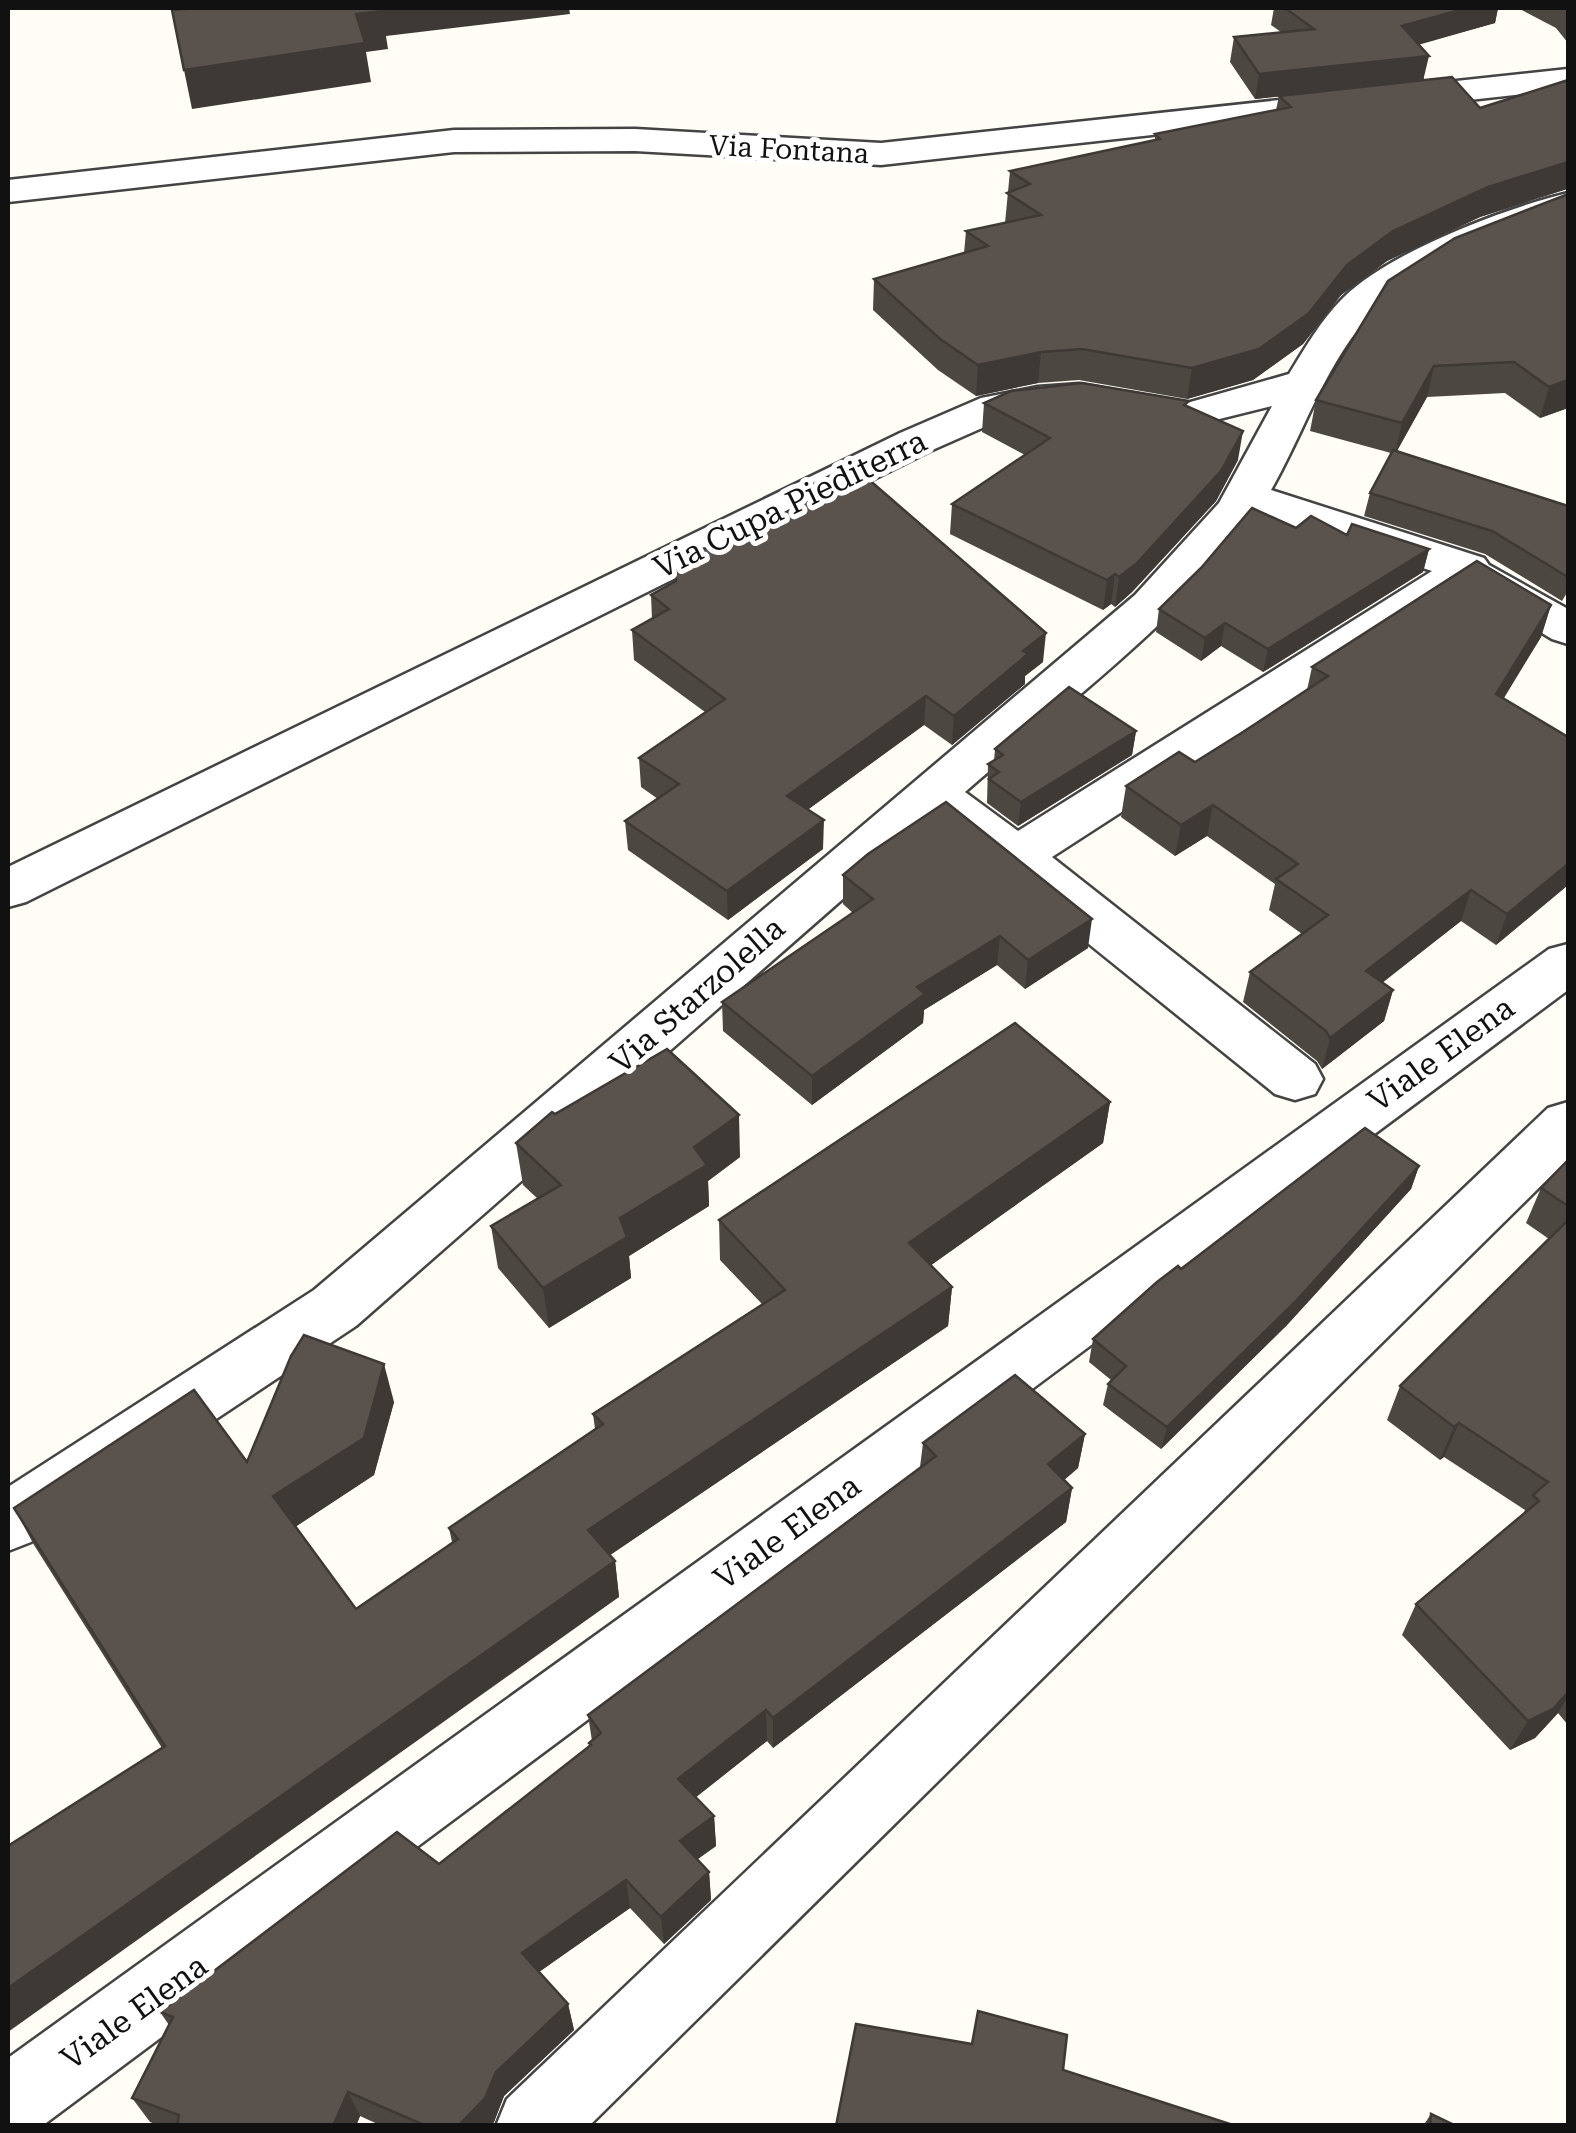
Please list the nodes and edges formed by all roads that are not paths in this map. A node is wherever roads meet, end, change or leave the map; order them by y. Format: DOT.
graph roads {
  1 [pos="1568,79"];
  2 [pos="8,191"];
  3 [pos="1568,204"];
  4 [pos="1302,383"];
  5 [pos="1246,496"];
  6 [pos="1468,568"];
  7 [pos="1568,628"];
  8 [pos="932,792"];
  9 [pos="1016,856"];
  10 [pos="8,890"];
  11 [pos="1568,962"];
  12 [pos="1294,1079"];
  13 [pos="1568,1124"];
  14 [pos="8,1522"];
  15 [pos="8,2104"];
  16 [pos="534,2126"];
  1 -- 2 [label="street, Via Fontana"];
  3 -- 4 [label="street"];
  4 -- 5 [label="street, Via Starzolella"];
  4 -- 10 [label="street, Via Cupa Piediterra"];
  5 -- 6 [label="street"];
  5 -- 8 [label="street, Via Starzolella"];
  6 -- 7 [label="street"];
  6 -- 9 [label="street"];
  8 -- 9 [label="street"];
  8 -- 14 [label="street, Via Starzolella"];
  9 -- 12 [label="street"];
  11 -- 15 [label="street, Viale Elena"];
  13 -- 16 [label="street"];
}
